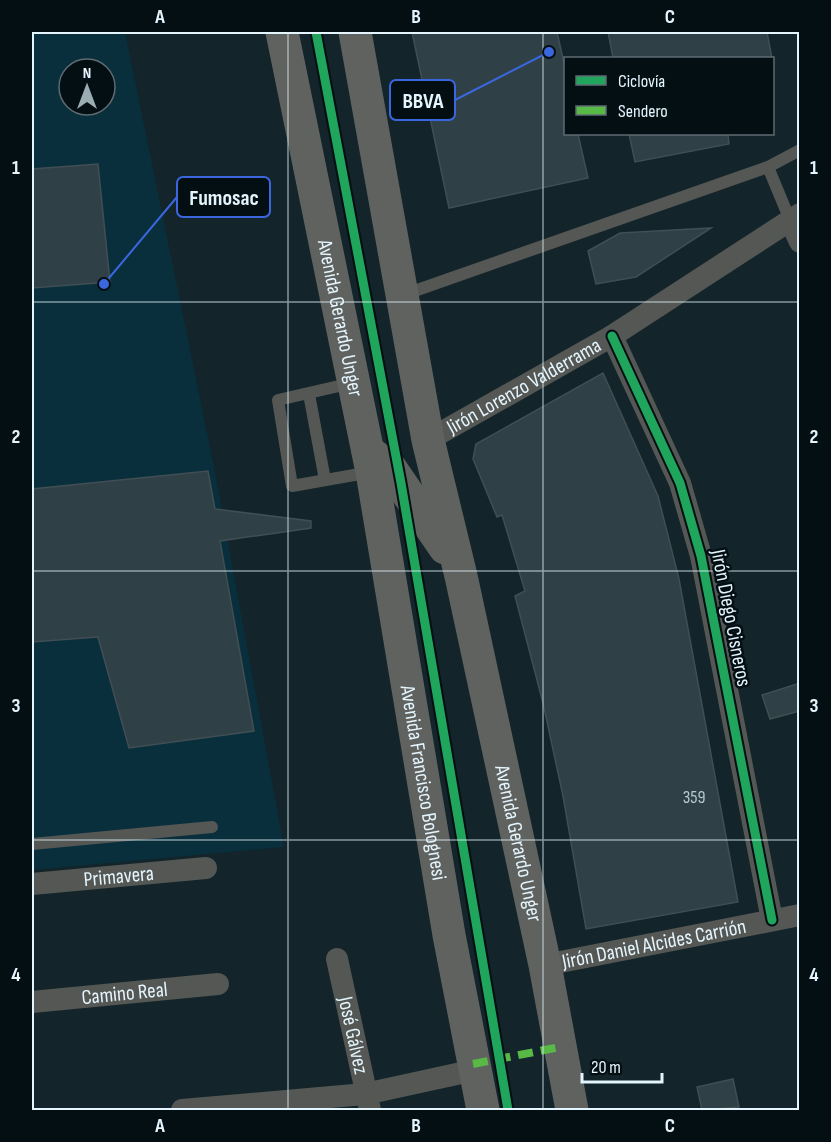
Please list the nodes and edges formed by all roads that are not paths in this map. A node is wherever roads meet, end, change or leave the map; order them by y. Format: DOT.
graph roads {
  1 [pos="282,32"];
  2 [pos="355,32"];
  3 [pos="800,150"];
  4 [pos="768,167"];
  5 [pos="795,217"];
  6 [pos="800,242"];
  7 [pos="402,296"];
  8 [pos="612,336"];
  9 [pos="353,382"];
  10 [pos="309,394"];
  11 [pos="428,440"];
  12 [pos="377,464"];
  13 [pos="325,480"];
  14 [pos="460,576"];
  15 [pos="212,827"];
  16 [pos="32,844"];
  17 [pos="206,868"];
  18 [pos="32,884"];
  19 [pos="800,915"];
  20 [pos="772,920"];
  21 [pos="338,959"];
  22 [pos="545,965"];
  23 [pos="218,984"];
  24 [pos="32,1002"];
  25 [pos="475,1070"];
  26 [pos="368,1102"];
  27 [pos="315,1105"];
  28 [pos="182,1110"];
  29 [pos="483,1110"];
  30 [pos="572,1110"];
  1 -- 9 [label="main road, Avenida Gerardo Unger"];
  2 -- 7 [label="main road, Avenida Gerardo Unger"];
  3 -- 4 [label="lane"];
  4 -- 5 [label="lane"];
  4 -- 7 [label="lane"];
  5 -- 6 [label="street"];
  5 -- 8 [label="street, Jirón Lorenzo Valderrama"];
  7 -- 11 [label="main road, Avenida Gerardo Unger"];
  8 -- 11 [label="street, Jirón Lorenzo Valderrama"];
  8 -- 20 [label="street, Jirón Diego Cisneros"];
  9 -- 10 [label="lane"];
  9 -- 12 [label="main road, Avenida Gerardo Unger"];
  10 -- 13 [label="lane"];
  10 -- 13 [label="lane"];
  11 -- 14 [label="main road, Avenida Gerardo Unger"];
  12 -- 13 [label="lane"];
  12 -- 14 [label="main road, Avenida Gerardo Unger"];
  12 -- 25 [label="main road, Avenida Francisco Bolognesi"];
  14 -- 22 [label="main road, Avenida Gerardo Unger"];
  15 -- 16 [label="lane"];
  17 -- 18 [label="street, Primavera"];
  19 -- 20 [label="street, Jirón Daniel Alcides Carrión"];
  20 -- 22 [label="street, Jirón Daniel Alcides Carrión"];
  21 -- 26 [label="street, José Gálvez"];
  22 -- 30 [label="main road, Avenida Gerardo Unger"];
  23 -- 24 [label="street, Camino Real"];
  25 -- 26 [label="street"];
  25 -- 29 [label="main road, Avenida Francisco Bolognesi"];
  26 -- 27 [label="street"];
  27 -- 28 [label="street"];
}
